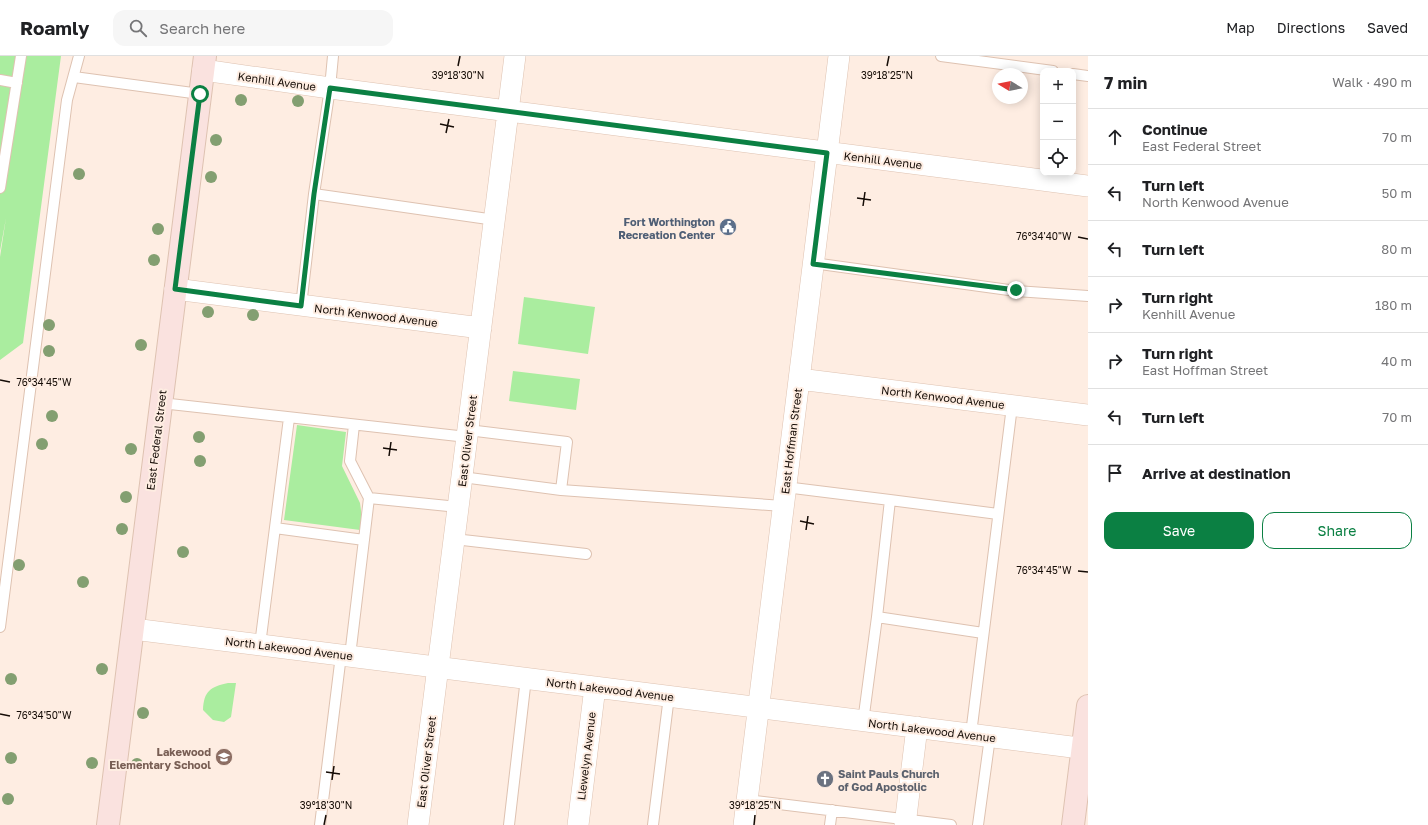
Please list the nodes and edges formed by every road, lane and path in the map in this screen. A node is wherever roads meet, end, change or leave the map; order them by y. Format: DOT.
graph roads {
  1 [pos="21,56"];
  2 [pos="78,56"];
  3 [pos="333,56"];
  4 [pos="515,56"];
  5 [pos="839,56"];
  6 [pos="941,56"];
  7 [pos="204,63"];
  8 [pos="1040,69"];
  9 [pos="1076,74"];
  10 [pos="1088,76"];
  11 [pos="74,77"];
  12 [pos="0,80"];
  13 [pos="17,83"];
  14 [pos="330,88"];
  15 [pos="200,94"];
  16 [pos="508,111"];
  17 [pos="827,153"];
  18 [pos="1088,186"];
  19 [pos="0,188"];
  20 [pos="314,194"];
  21 [pos="495,220"];
  22 [pos="813,264"];
  23 [pos="175,289"];
  24 [pos="1088,296"];
  25 [pos="301,306"];
  26 [pos="481,328"];
  27 [pos="799,379"];
  28 [pos="161,403"];
  29 [pos="1012,406"];
  30 [pos="1088,415"];
  31 [pos="288,418"];
  32 [pos="354,425"];
  33 [pos="468,434"];
  34 [pos="462,477"];
  35 [pos="561,490"];
  36 [pos="784,497"];
  37 [pos="369,498"];
  38 [pos="890,500"];
  39 [pos="458,507"];
  40 [pos="998,514"];
  41 [pos="275,528"];
  42 [pos="454,539"];
  43 [pos="364,540"];
  44 [pos="586,554"];
  45 [pos="877,617"];
  46 [pos="0,627"];
  47 [pos="133,629"];
  48 [pos="983,633"];
  49 [pos="260,645"];
  50 [pos="345,655"];
  51 [pos="438,667"];
  52 [pos="526,678"];
  53 [pos="595,687"];
  54 [pos="669,696"];
  55 [pos="1088,706"];
  56 [pos="758,707"];
  57 [pos="863,722"];
  58 [pos="917,728"];
  59 [pos="981,735"];
  60 [pos="1085,749"];
  61 [pos="747,800"];
  62 [pos="832,810"];
  63 [pos="906,822"];
  64 [pos="108,825"];
  65 [pos="320,825"];
  66 [pos="418,825"];
  67 [pos="509,825"];
  68 [pos="578,825"];
  69 [pos="653,825"];
  70 [pos="744,825"];
  71 [pos="830,825"];
  72 [pos="951,825"];
  73 [pos="978,825"];
  74 [pos="1073,825"];
  1 -- 13 [label="lane"];
  2 -- 11 [label="lane"];
  3 -- 14 [label="lane"];
  4 -- 16 [label="street, East Oliver Street"];
  5 -- 17 [label="street, East Hoffman Street"];
  6 -- 8 [label="lane"];
  7 -- 14 [label="street, Kenhill Avenue"];
  7 -- 15 [label="street, East Federal Street"];
  9 -- 10 [label="lane"];
  11 -- 15 [label="lane"];
  11 -- 46 [label="lane"];
  12 -- 13 [label="lane"];
  13 -- 19 [label="lane"];
  14 -- 16 [label="street, Kenhill Avenue"];
  14 -- 20 [label="lane"];
  15 -- 23 [label="street, East Federal Street"];
  16 -- 17 [label="street, Kenhill Avenue"];
  16 -- 21 [label="street, East Oliver Street"];
  17 -- 18 [label="street, Kenhill Avenue"];
  17 -- 22 [label="street, East Hoffman Street"];
  20 -- 21 [label="lane"];
  20 -- 25 [label="lane"];
  21 -- 26 [label="street, East Oliver Street"];
  22 -- 24 [label="lane"];
  22 -- 27 [label="street, East Hoffman Street"];
  23 -- 25 [label="street, North Kenwood Avenue"];
  23 -- 28 [label="street, East Federal Street"];
  25 -- 26 [label="street, North Kenwood Avenue"];
  26 -- 33 [label="street, East Oliver Street"];
  27 -- 29 [label="street, North Kenwood Avenue"];
  27 -- 36 [label="street, East Hoffman Street"];
  28 -- 31 [label="lane"];
  28 -- 47 [label="street, East Federal Street"];
  29 -- 30 [label="street, North Kenwood Avenue"];
  29 -- 40 [label="lane"];
  31 -- 32 [label="lane"];
  31 -- 41 [label="lane"];
  32 -- 33 [label="lane"];
  32 -- 37 [label="lane"];
  33 -- 34 [label="street, East Oliver Street"];
  33 -- 35 [label="lane"];
  34 -- 35 [label="lane"];
  34 -- 39 [label="street, East Oliver Street"];
  35 -- 36 [label="lane"];
  36 -- 38 [label="lane"];
  36 -- 56 [label="street, East Hoffman Street"];
  37 -- 39 [label="lane"];
  37 -- 43 [label="lane"];
  38 -- 40 [label="lane"];
  38 -- 45 [label="lane"];
  39 -- 42 [label="street, East Oliver Street"];
  40 -- 48 [label="lane"];
  41 -- 43 [label="lane"];
  41 -- 49 [label="lane"];
  42 -- 44 [label="lane"];
  42 -- 51 [label="street, East Oliver Street"];
  43 -- 50 [label="lane"];
  45 -- 48 [label="lane"];
  45 -- 57 [label="lane"];
  47 -- 49 [label="street, North Lakewood Avenue"];
  47 -- 64 [label="street, East Federal Street"];
  48 -- 59 [label="lane"];
  49 -- 50 [label="street, North Lakewood Avenue"];
  50 -- 51 [label="street, North Lakewood Avenue"];
  50 -- 65 [label="lane"];
  51 -- 52 [label="street, North Lakewood Avenue"];
  51 -- 66 [label="street, East Oliver Street"];
  52 -- 53 [label="street, North Lakewood Avenue"];
  52 -- 67 [label="lane"];
  53 -- 54 [label="street, North Lakewood Avenue"];
  53 -- 68 [label="street, Llewelyn Avenue"];
  54 -- 56 [label="street, North Lakewood Avenue"];
  54 -- 69 [label="lane"];
  55 -- 60 [label="street"];
  56 -- 57 [label="street, North Lakewood Avenue"];
  56 -- 61 [label="street, East Hoffman Street"];
  57 -- 58 [label="street, North Lakewood Avenue"];
  58 -- 59 [label="street, North Lakewood Avenue"];
  58 -- 63 [label="street"];
  59 -- 60 [label="street, North Lakewood Avenue"];
  59 -- 73 [label="lane"];
  60 -- 74 [label="street"];
  61 -- 62 [label="lane"];
  61 -- 70 [label="street, East Hoffman Street"];
  62 -- 63 [label="lane"];
  62 -- 71 [label="lane"];
  63 -- 72 [label="lane"];
}
